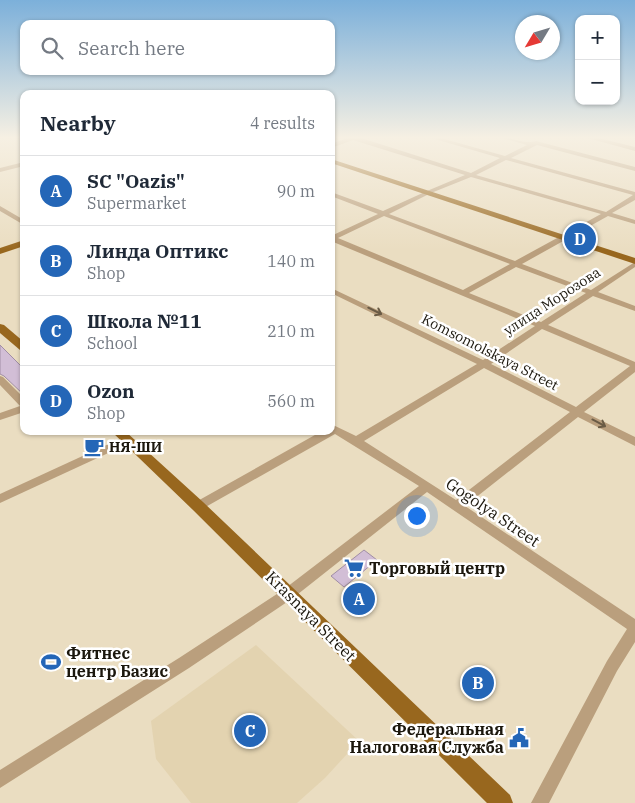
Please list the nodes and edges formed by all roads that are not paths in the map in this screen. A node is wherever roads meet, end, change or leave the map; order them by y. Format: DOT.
graph roads {
  1 [pos="374,174"];
  2 [pos="560,174"];
  3 [pos="472,175"];
  4 [pos="429,192"];
  5 [pos="335,196"];
  6 [pos="635,196"];
  7 [pos="0,208"];
  8 [pos="608,214"];
  9 [pos="385,215"];
  10 [pos="20,220"];
  11 [pos="635,222"];
  12 [pos="335,237"];
  13 [pos="564,238"];
  14 [pos="335,239"];
  15 [pos="20,244"];
  16 [pos="0,250"];
  17 [pos="635,262"];
  18 [pos="518,264"];
  19 [pos="335,292"];
  20 [pos="593,292"];
  21 [pos="463,293"];
  22 [pos="635,309"];
  23 [pos="0,326"];
  24 [pos="543,326"];
  25 [pos="20,344"];
  26 [pos="484,364"];
  27 [pos="635,366"];
  28 [pos="0,379"];
  29 [pos="20,400"];
  30 [pos="20,410"];
  31 [pos="578,412"];
  32 [pos="0,417"];
  33 [pos="335,431"];
  34 [pos="323,435"];
  35 [pos="121,436"];
  36 [pos="356,441"];
  37 [pos="635,442"];
  38 [pos="427,486"];
  39 [pos="0,499"];
  40 [pos="198,506"];
  41 [pos="456,506"];
  42 [pos="288,594"];
  43 [pos="635,628"];
  44 [pos="0,780"];
  45 [pos="502,803"];
  46 [pos="540,803"];
  1 -- 4 [label="main road"];
  2 -- 6 [label="street"];
  3 -- 4 [label="street"];
  3 -- 8 [label="street"];
  4 -- 9 [label="street"];
  4 -- 13 [label="main road"];
  5 -- 9 [label="street"];
  6 -- 8 [label="street"];
  7 -- 10 [label="street"];
  8 -- 11 [label="street"];
  8 -- 13 [label="street"];
  9 -- 12 [label="street"];
  9 -- 18 [label="street"];
  13 -- 17 [label="main road"];
  13 -- 18 [label="street"];
  14 -- 21 [label="street"];
  15 -- 16 [label="main road"];
  17 -- 20 [label="street, улица Морозова"];
  18 -- 20 [label="street"];
  18 -- 21 [label="street"];
  19 -- 26 [label="street, Komsomolskaya Street, one-way"];
  20 -- 22 [label="street"];
  20 -- 24 [label="street, улица Морозова"];
  21 -- 24 [label="street"];
  23 -- 25 [label="main road"];
  24 -- 26 [label="street, улица Морозова"];
  24 -- 27 [label="street"];
  26 -- 31 [label="street, Komsomolskaya Street"];
  26 -- 36 [label="street, улица Морозова"];
  27 -- 31 [label="street"];
  28 -- 29 [label="street"];
  30 -- 32 [label="street"];
  31 -- 37 [label="street, Komsomolskaya Street, one-way"];
  31 -- 41 [label="street"];
  33 -- 36 [label="street, Gogolya Street"];
  34 -- 40 [label="street"];
  35 -- 39 [label="street"];
  35 -- 40 [label="main road, Krasnaya Street"];
  36 -- 38 [label="street, Gogolya Street"];
  38 -- 41 [label="street, Gogolya Street"];
  38 -- 42 [label="street"];
  40 -- 42 [label="main road, Krasnaya Street"];
  41 -- 43 [label="street, Gogolya Street"];
  42 -- 44 [label="street"];
  42 -- 45 [label="main road, Krasnaya Street"];
  43 -- 46 [label="street"];
}
